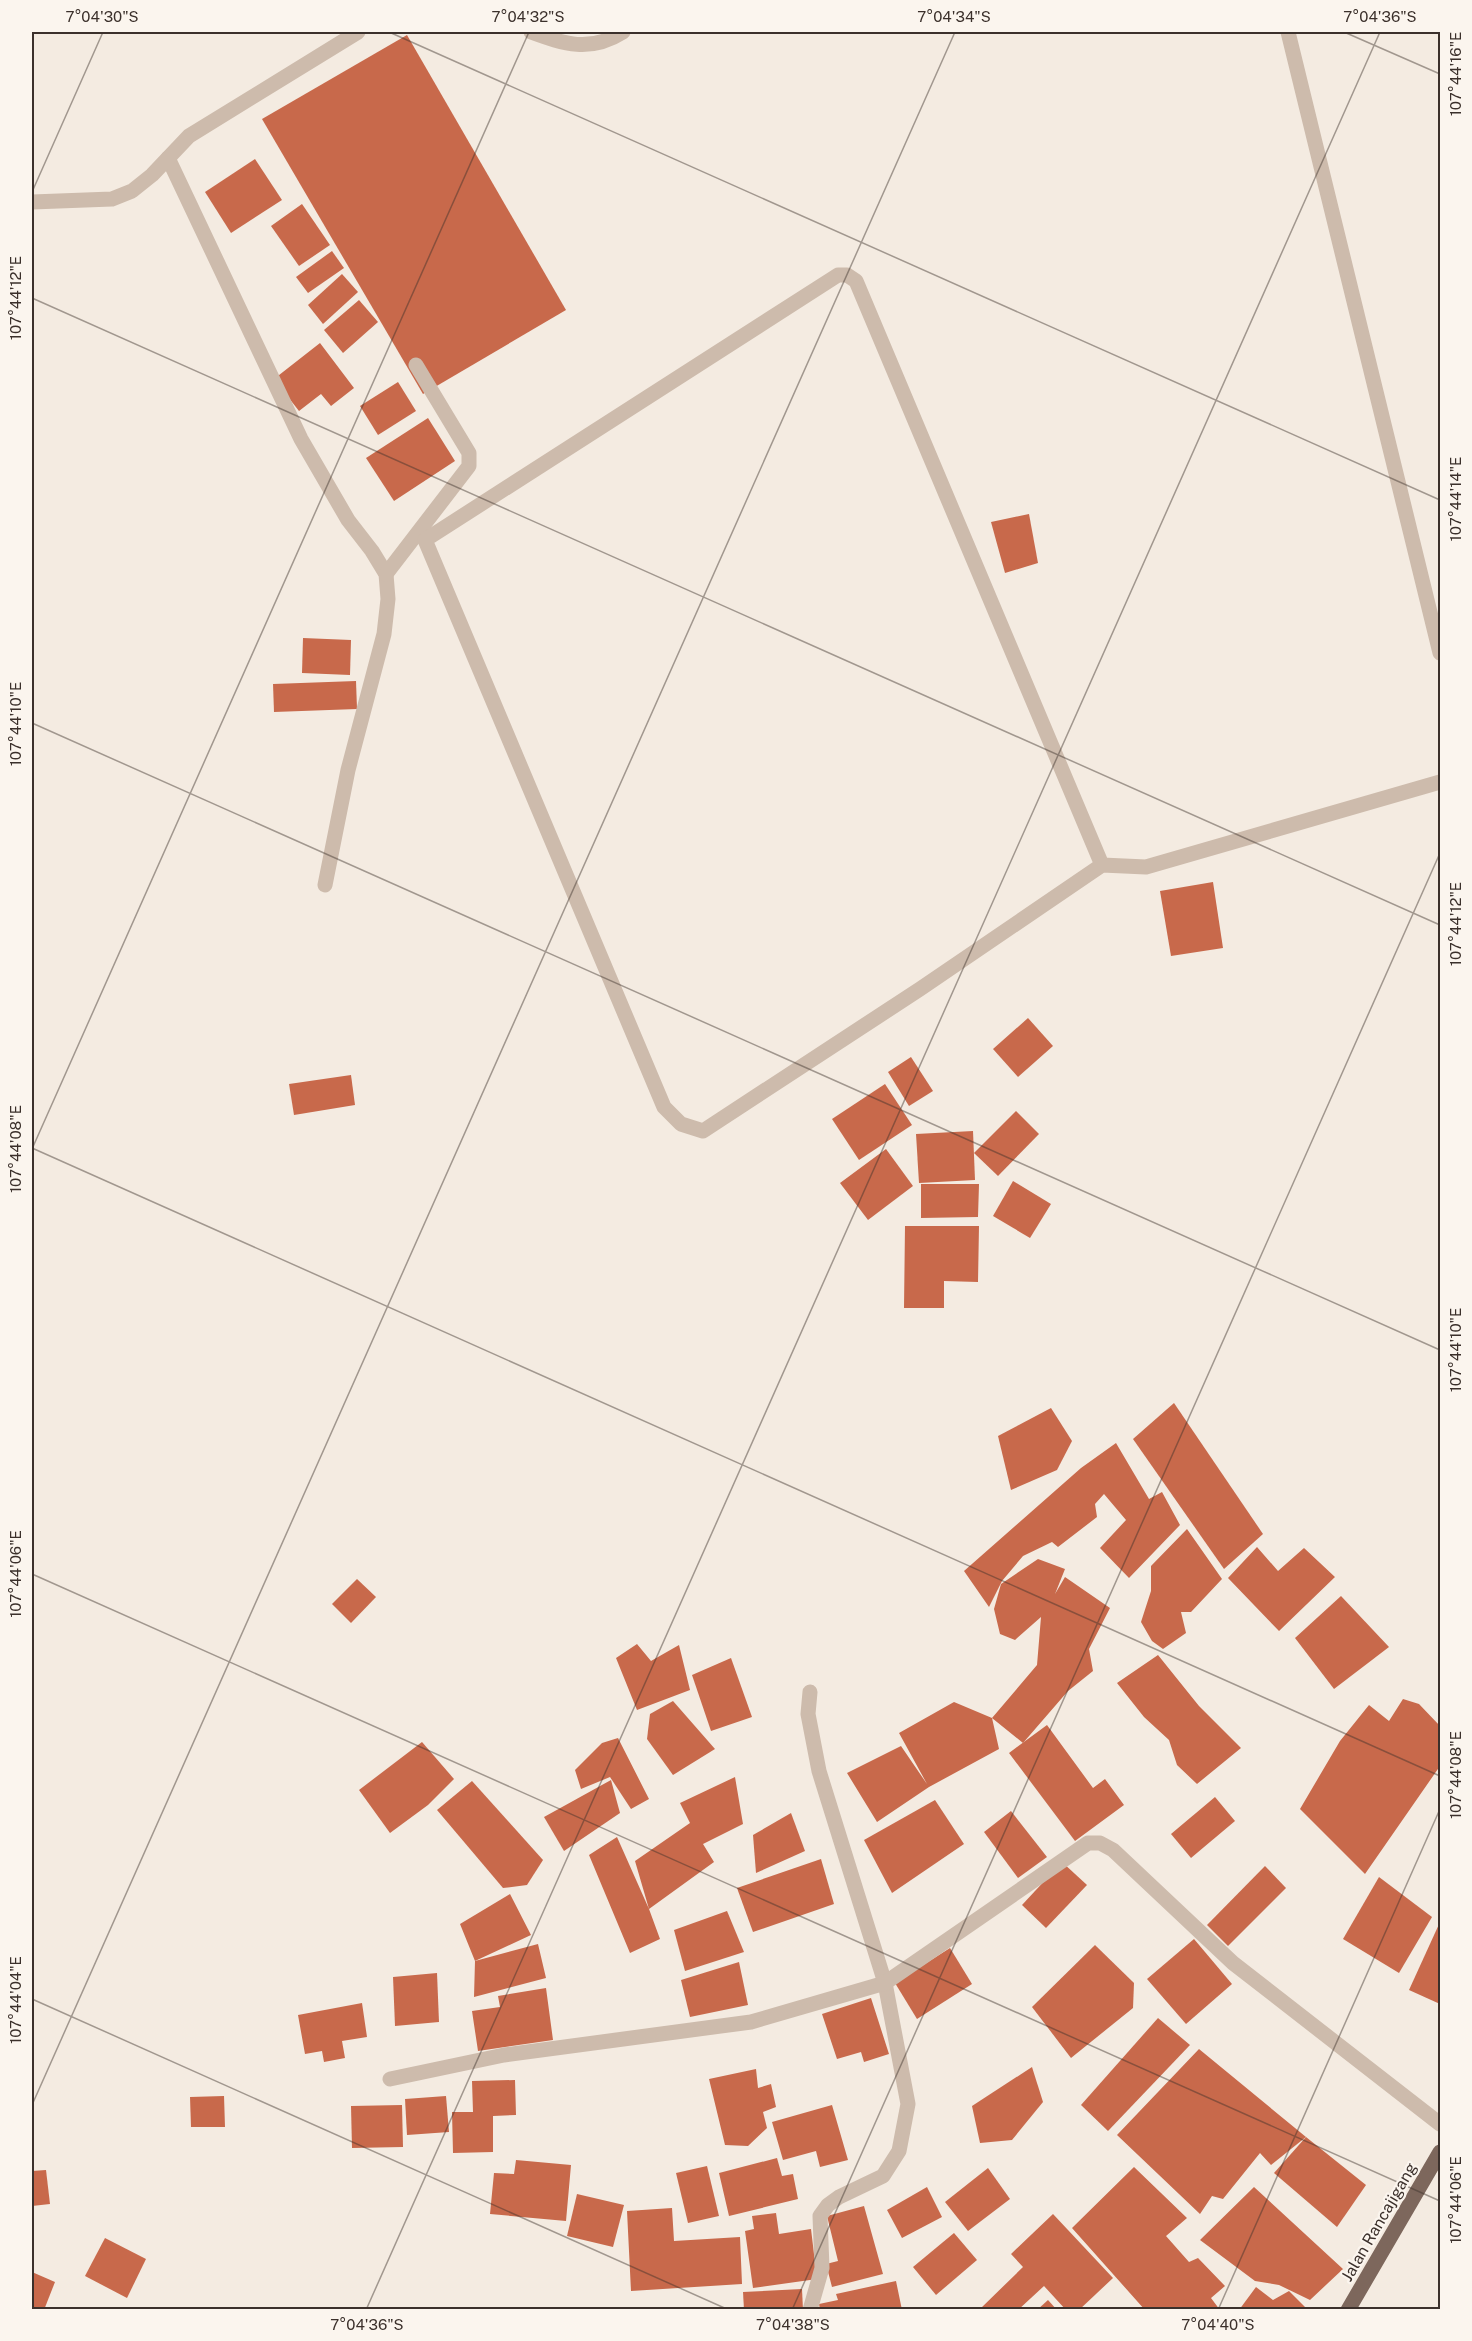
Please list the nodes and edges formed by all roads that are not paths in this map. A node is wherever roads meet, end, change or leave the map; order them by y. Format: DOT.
graph roads {
  1 [pos="358,32"];
  2 [pos="531,32"];
  3 [pos="622,32"];
  4 [pos="1288,32"];
  5 [pos="168,158"];
  6 [pos="32,202"];
  7 [pos="417,366"];
  8 [pos="386,574"];
  9 [pos="1440,653"];
  10 [pos="1440,782"];
  11 [pos="1102,865"];
  12 [pos="325,885"];
  13 [pos="810,1692"];
  14 [pos="885,1983"];
  15 [pos="390,2079"];
  16 [pos="1440,2124"];
  17 [pos="1440,2152"];
  18 [pos="810,2310"];
  19 [pos="1348,2310"];
  1 -- 5 [label="street"];
  2 -- 3 [label="street"];
  4 -- 9 [label="street"];
  5 -- 6 [label="street"];
  5 -- 8 [label="street"];
  7 -- 8 [label="street"];
  8 -- 12 [label="street"];
  10 -- 11 [label="street"];
  11 -- 11 [label="street"];
  13 -- 14 [label="street"];
  14 -- 15 [label="street"];
  14 -- 16 [label="street"];
  14 -- 18 [label="street"];
  17 -- 19 [label="main road, Jalan Rancajigang"];
}
